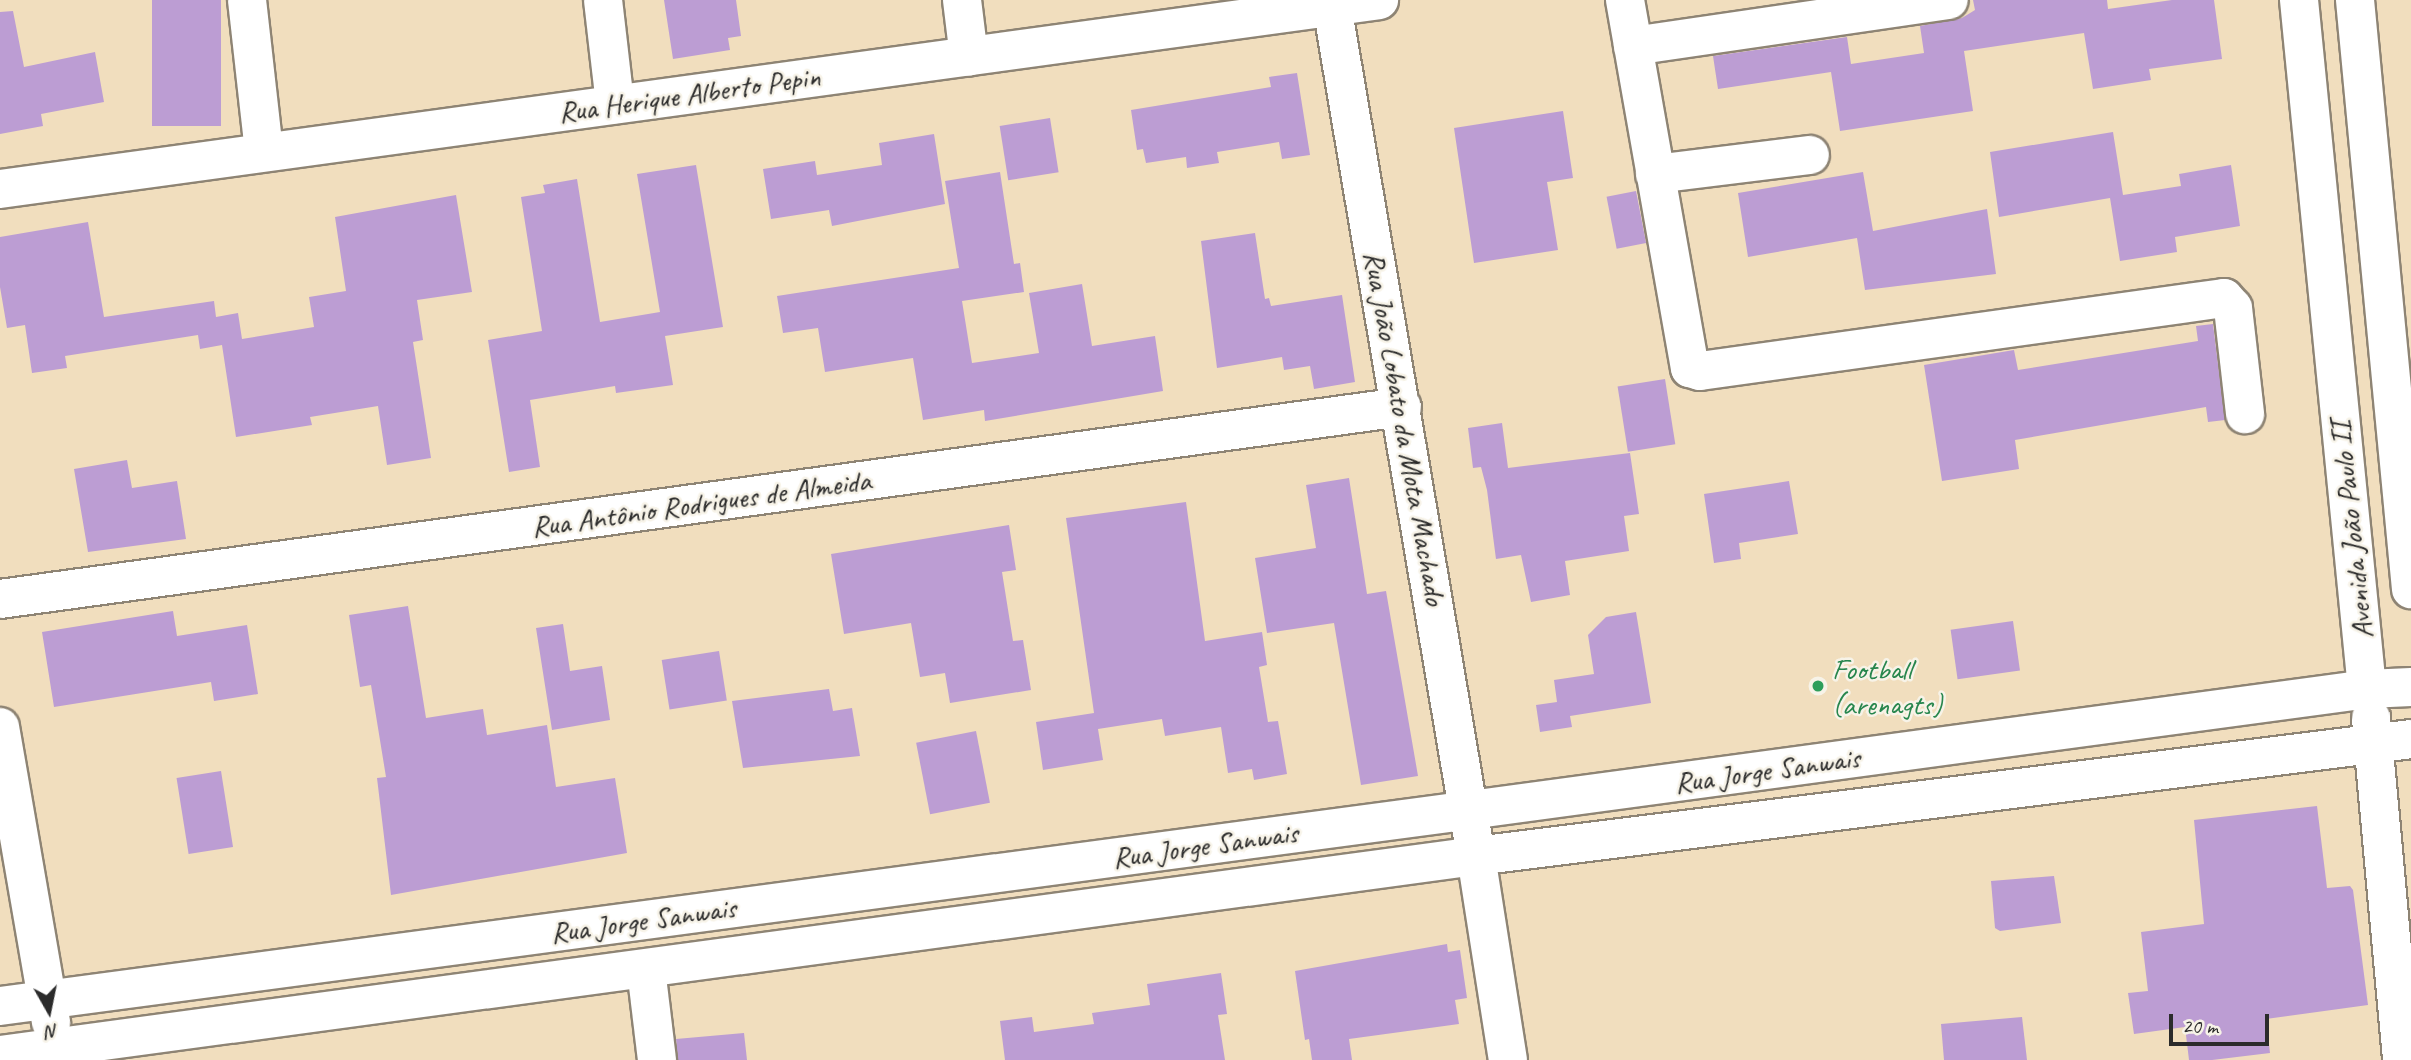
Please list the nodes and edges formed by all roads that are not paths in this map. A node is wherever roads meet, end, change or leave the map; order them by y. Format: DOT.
graph roads {
  1 [pos="247,0"];
  2 [pos="603,0"];
  3 [pos="962,0"];
  4 [pos="1379,0"];
  5 [pos="1625,0"];
  6 [pos="1949,0"];
  7 [pos="2299,0"];
  8 [pos="2355,0"];
  9 [pos="1331,3"];
  10 [pos="1633,46"];
  11 [pos="969,57"];
  12 [pos="615,104"];
  13 [pos="264,152"];
  14 [pos="1811,155"];
  15 [pos="1655,174"];
  16 [pos="0,189"];
  17 [pos="1402,407"];
  18 [pos="2245,414"];
  19 [pos="2411,589"];
  20 [pos="0,599"];
  21 [pos="2411,687"];
  22 [pos="2367,689"];
  23 [pos="0,727"];
  24 [pos="2411,739"];
  25 [pos="2374,742"];
  26 [pos="1470,810"];
  27 [pos="1476,856"];
  28 [pos="646,969"];
  29 [pos="1,999"];
  30 [pos="48,1000"];
  31 [pos="56,1053"];
  32 [pos="8,1056"];
  33 [pos="657,1060"];
  34 [pos="1508,1060"];
  35 [pos="2402,1060"];
  1 -- 13 [label="street"];
  2 -- 12 [label="street"];
  3 -- 11 [label="street"];
  4 -- 9 [label="street, Rua Herique Alberto Pepin"];
  5 -- 10 [label="street"];
  6 -- 10 [label="street"];
  7 -- 22 [label="street, Avenida João Paulo II"];
  8 -- 19 [label="street, Avenida João Paulo II"];
  9 -- 11 [label="street, Rua Herique Alberto Pepin"];
  9 -- 17 [label="street, Rua João Lobato da Mota Machado"];
  10 -- 15 [label="street"];
  11 -- 12 [label="street, Rua Herique Alberto Pepin"];
  12 -- 13 [label="street, Rua Herique Alberto Pepin"];
  13 -- 16 [label="street, Rua Herique Alberto Pepin"];
  14 -- 15 [label="street"];
  15 -- 18 [label="street"];
  17 -- 20 [label="street, Rua Antônio Rodrigues de Almeida"];
  17 -- 26 [label="street, Rua João Lobato da Mota Machado"];
  21 -- 22 [label="street, Rua Jorge Sanwais"];
  22 -- 25 [label="street, Avenida João Paulo II"];
  22 -- 26 [label="street, Rua Jorge Sanwais"];
  23 -- 30 [label="street"];
  24 -- 25 [label="street, Rua Jorge Sanwais"];
  25 -- 27 [label="street, Rua Jorge Sanwais"];
  25 -- 35 [label="street, Avenida João Paulo II"];
  26 -- 27 [label="street, Rua João Lobato da Mota Machado"];
  26 -- 30 [label="street, Rua Jorge Sanwais"];
  27 -- 28 [label="street, Rua Jorge Sanwais"];
  27 -- 34 [label="street, Rua João Lobato da Mota Machado"];
  28 -- 31 [label="street, Rua Jorge Sanwais"];
  28 -- 33 [label="street"];
  29 -- 30 [label="street, Rua Jorge Sanwais"];
  29 -- 32 [label="street"];
  30 -- 31 [label="street"];
  31 -- 32 [label="street, Rua Jorge Sanwais"];
}
